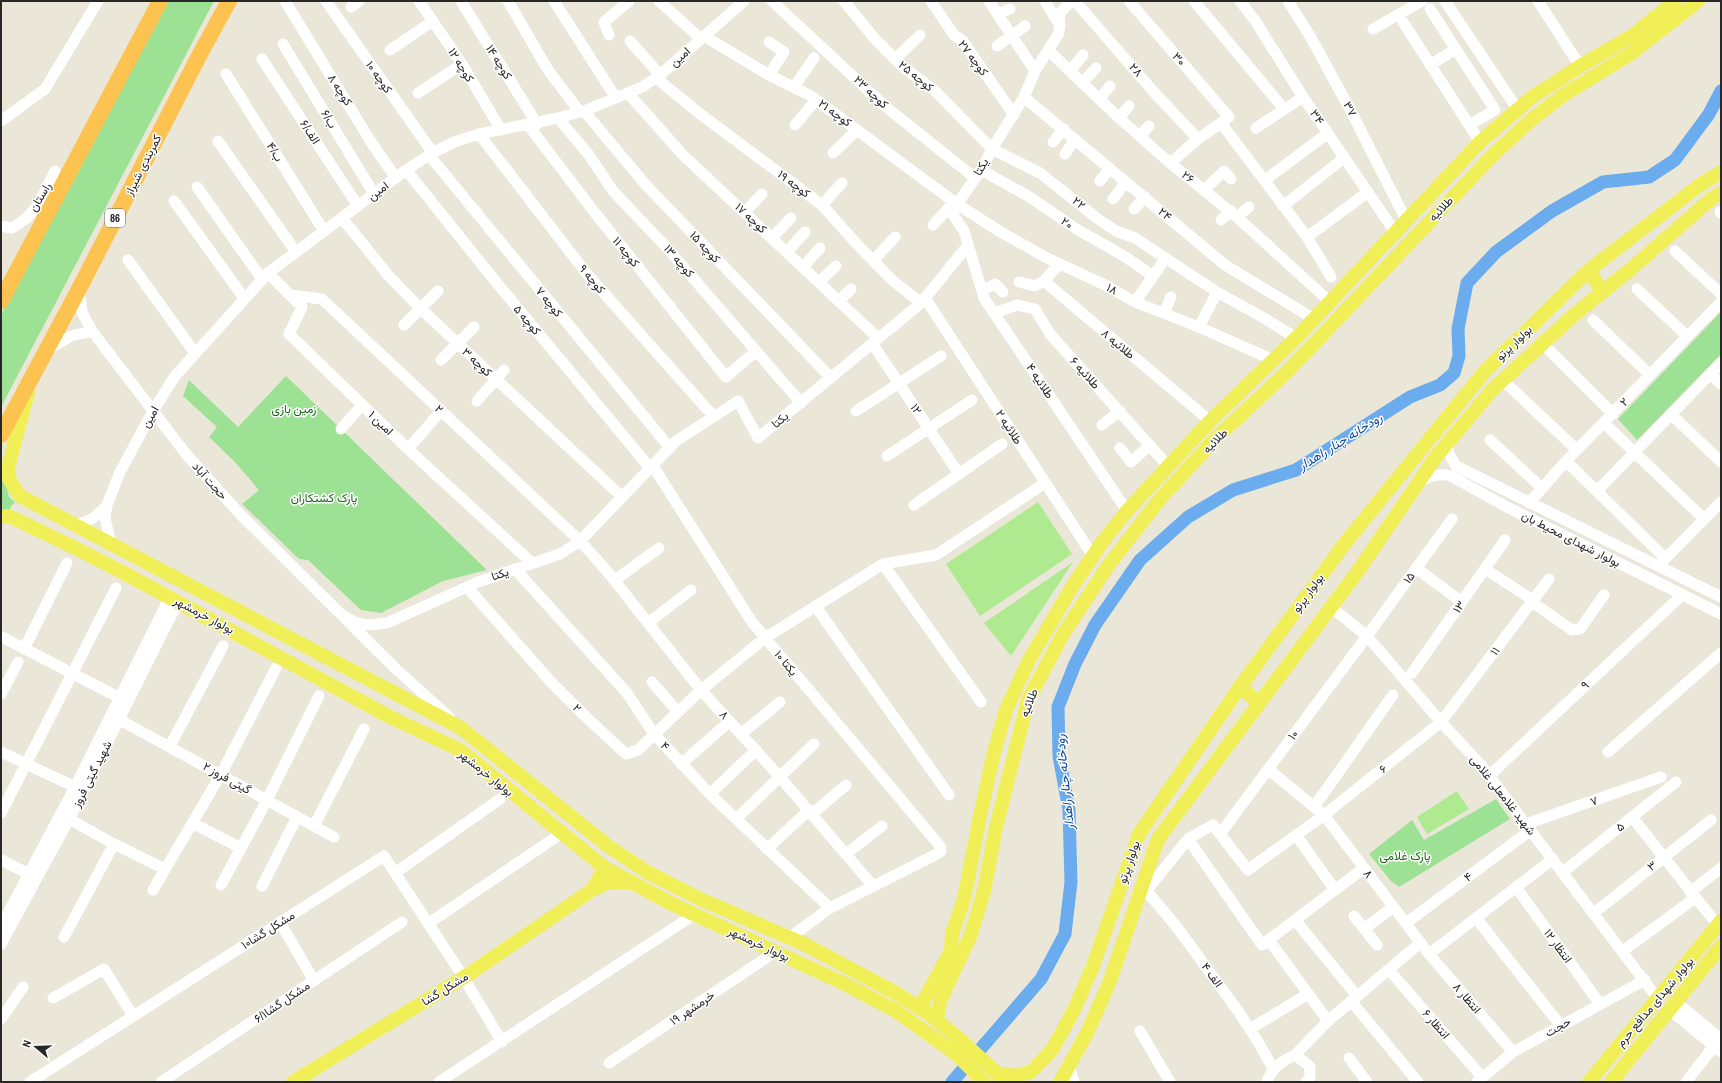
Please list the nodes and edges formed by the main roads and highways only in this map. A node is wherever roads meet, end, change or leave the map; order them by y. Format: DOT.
graph roads {
  1 [pos="160,1"];
  2 [pos="229,1"];
  3 [pos="1675,1"];
  4 [pos="1698,1"];
  5 [pos="1721,172"];
  6 [pos="1721,193"];
  7 [pos="1589,270"];
  8 [pos="1602,292"];
  9 [pos="1,301"];
  10 [pos="34,373"];
  11 [pos="1,435"];
  12 [pos="24,498"];
  13 [pos="7,517"];
  14 [pos="1240,686"];
  15 [pos="1258,703"];
  16 [pos="605,868"];
  17 [pos="630,882"];
  18 [pos="592,890"];
  19 [pos="1717,920"];
  20 [pos="1721,946"];
  21 [pos="1093,966"];
  22 [pos="1112,973"];
  23 [pos="920,1007"];
  24 [pos="937,1020"];
  25 [pos="960,1049"];
  26 [pos="1605,1061"];
  27 [pos="1032,1076"];
  28 [pos="1001,1077"];
  29 [pos="1615,1077"];
  30 [pos="294,1082"];
  31 [pos="984,1082"];
  32 [pos="1060,1082"];
  33 [pos="1589,1082"];
  1 -- 9 [label="highway"];
  2 -- 10 [label="highway, کمربندی شیراز / 86"];
  3 -- 23 [label="main road, طلائیه"];
  4 -- 24 [label="main road, طلائیه"];
  5 -- 7 [label="main road, بولوار پرتو"];
  6 -- 8 [label="main road, بولوار پرتو"];
  7 -- 8 [label="main road"];
  7 -- 14 [label="main road, بولوار پرتو"];
  8 -- 15 [label="main road, بولوار پرتو"];
  10 -- 11 [label="highway, کمربندی شیراز / 86"];
  10 -- 12 [label="main road"];
  12 -- 13 [label="main road"];
  12 -- 23 [label="main road"];
  13 -- 16 [label="main road, بولوار خرمشهر"];
  14 -- 15 [label="main road"];
  14 -- 21 [label="main road, بولوار پرتو"];
  15 -- 22 [label="main road, بولوار پرتو"];
  16 -- 17 [label="main road, بولوار خرمشهر"];
  16 -- 18 [label="main road"];
  17 -- 18 [label="main road"];
  17 -- 25 [label="main road, بولوار خرمشهر"];
  18 -- 30 [label="main road, مشکل گشا"];
  19 -- 26 [label="main road, بولوار شهدای مدافع حرم"];
  20 -- 29 [label="main road, بولوار شهدای مدافع حرم"];
  21 -- 22 [label="main road"];
  21 -- 27 [label="main road, بولوار پرتو"];
  22 -- 32 [label="main road, بولوار پرتو"];
  23 -- 24 [label="main road"];
  24 -- 25 [label="main road"];
  25 -- 28 [label="main road"];
  25 -- 31 [label="main road"];
  26 -- 29 [label="main road"];
  26 -- 33 [label="main road, بولوار شهدای مدافع حرم"];
  27 -- 28 [label="main road, بولوار پرتو"];
}
